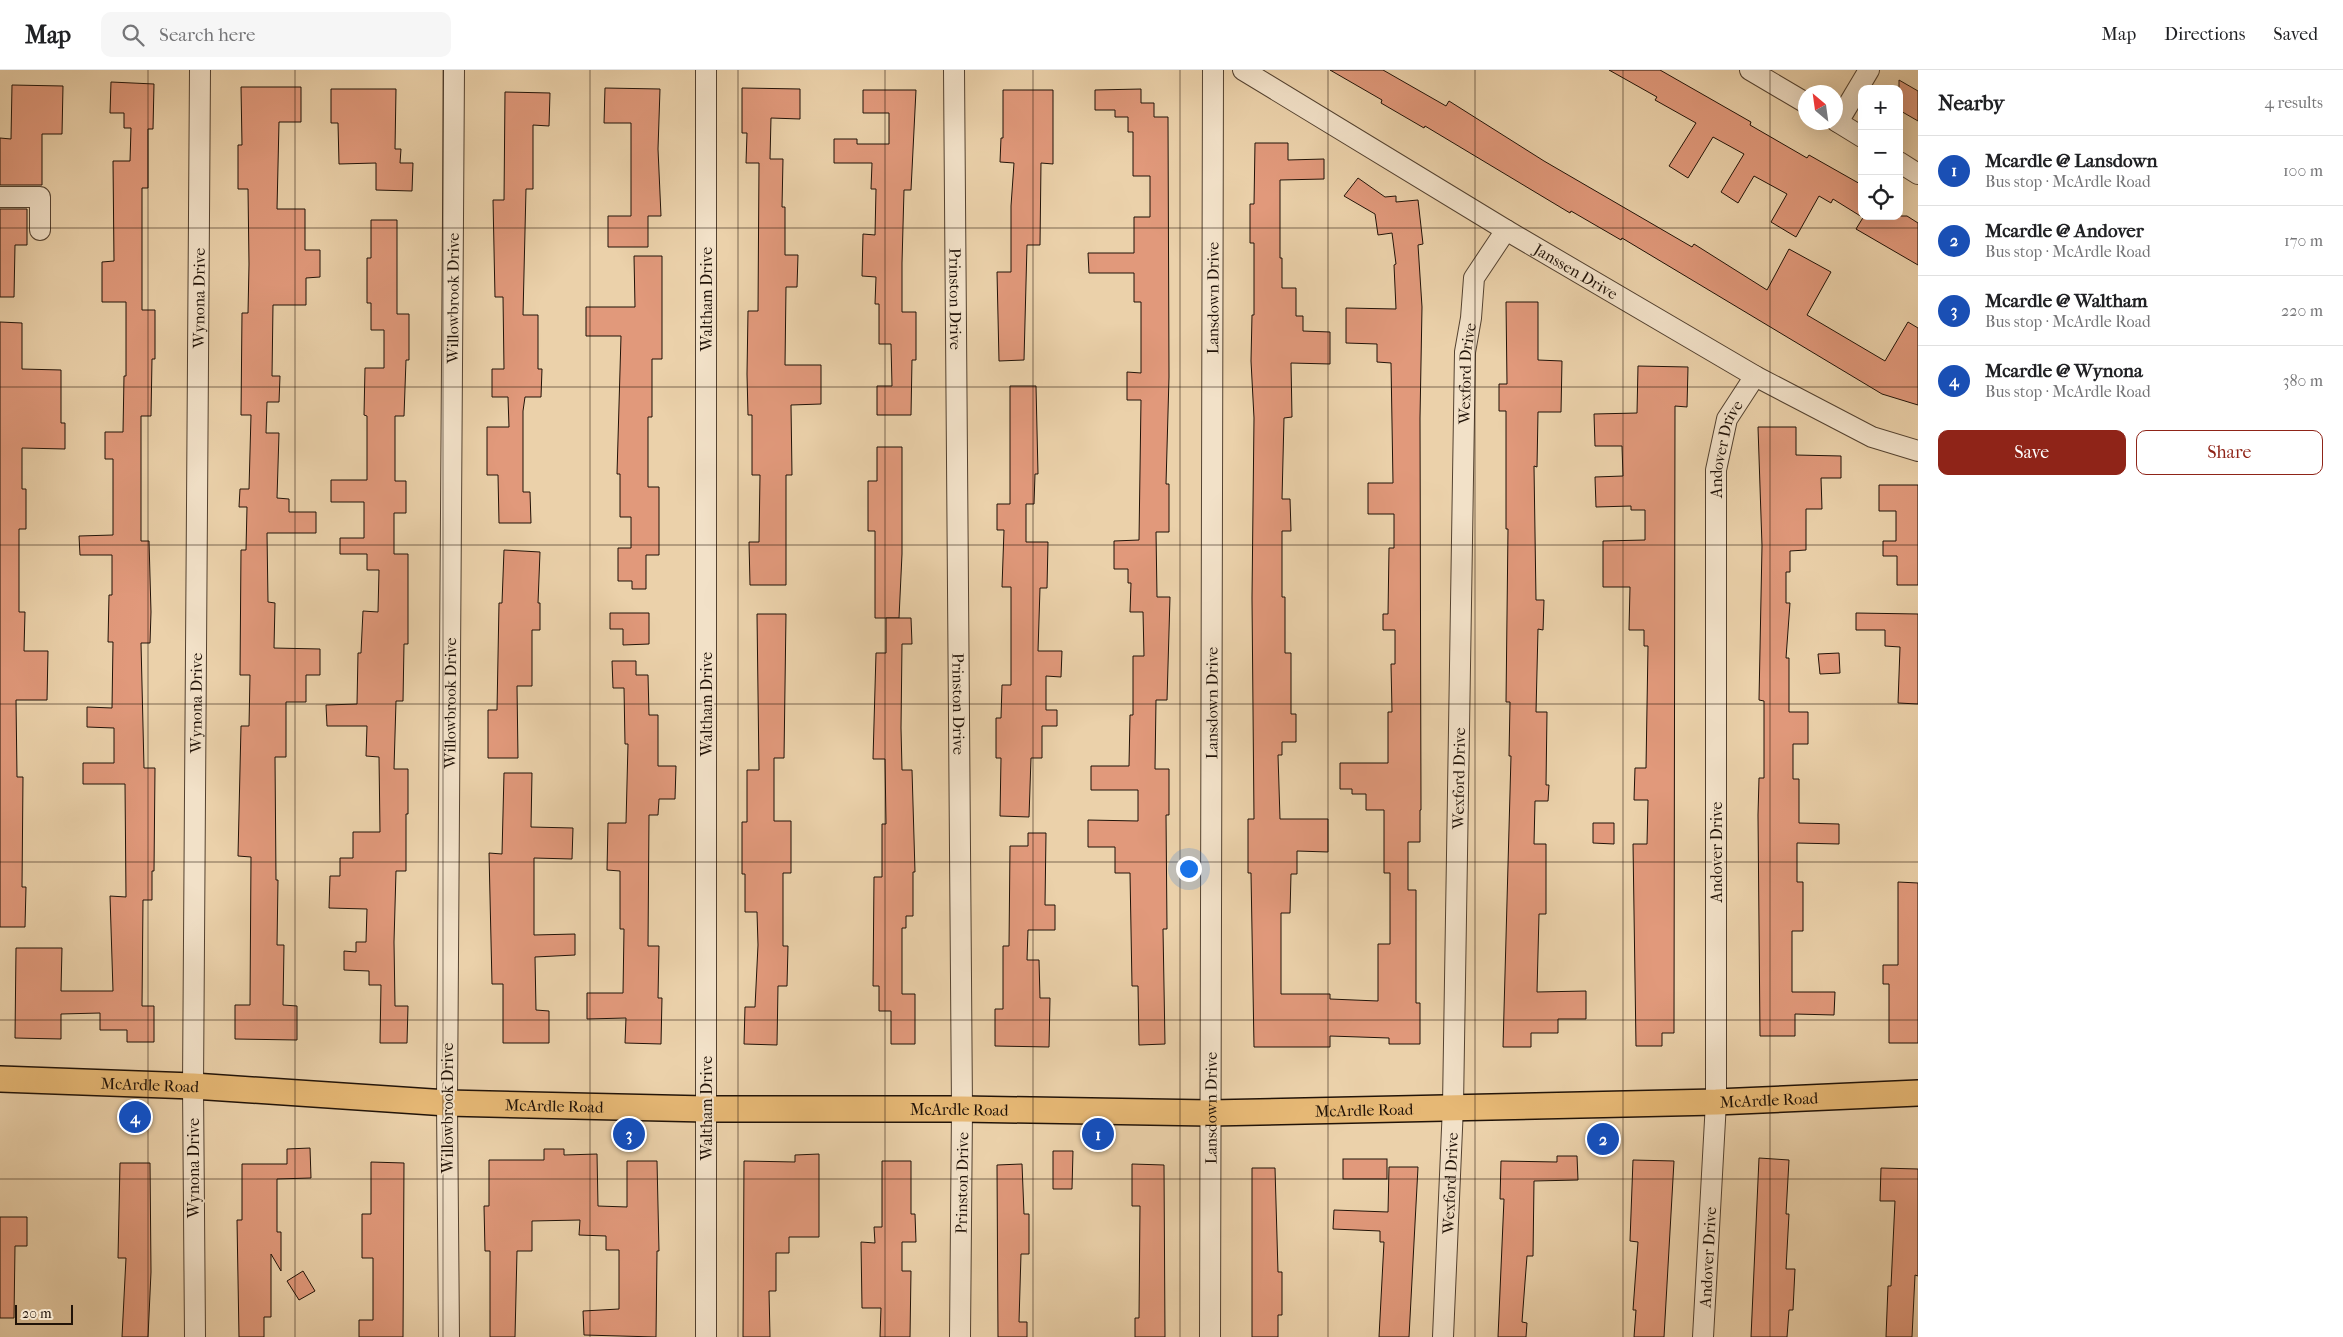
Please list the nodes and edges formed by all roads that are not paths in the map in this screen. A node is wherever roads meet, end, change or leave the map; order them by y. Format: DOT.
graph roads {
  1 [pos="200,70"];
  2 [pos="454,70"];
  3 [pos="706,70"];
  4 [pos="954,70"];
  5 [pos="1213,70"];
  6 [pos="1243,70"];
  7 [pos="1750,70"];
  8 [pos="1869,70"];
  9 [pos="1798,98"];
  10 [pos="1843,112"];
  11 [pos="1843,126"];
  12 [pos="1858,135"];
  13 [pos="1903,165"];
  14 [pos="1918,174"];
  15 [pos="0,197"];
  16 [pos="40,230"];
  17 [pos="1506,230"];
  18 [pos="1755,376"];
  19 [pos="1918,451"];
  20 [pos="0,1079"];
  21 [pos="193,1086"];
  22 [pos="1918,1093"];
  23 [pos="1716,1102"];
  24 [pos="447,1103"];
  25 [pos="1453,1106"];
  26 [pos="706,1109"];
  27 [pos="962,1109"];
  28 [pos="1210,1113"];
  29 [pos="195,1337"];
  30 [pos="449,1337"];
  31 [pos="706,1337"];
  32 [pos="960,1337"];
  33 [pos="1210,1337"];
  34 [pos="1443,1337"];
  35 [pos="1703,1337"];
  1 -- 21 [label="street, Wynona Drive"];
  2 -- 24 [label="street, Willowbrook Drive"];
  3 -- 26 [label="street, Waltham Drive"];
  4 -- 27 [label="street, Prinston Drive"];
  5 -- 28 [label="street, Lansdown Drive"];
  6 -- 17 [label="street, Janssen Drive"];
  7 -- 9 [label="street"];
  8 -- 10 [label="street"];
  11 -- 12 [label="street"];
  13 -- 14 [label="street"];
  15 -- 16 [label="street"];
  17 -- 18 [label="street, Janssen Drive"];
  17 -- 25 [label="street, Wexford Drive"];
  18 -- 19 [label="street, Janssen Drive"];
  18 -- 23 [label="street, Andover Drive"];
  20 -- 21 [label="main road, McArdle Road"];
  21 -- 24 [label="main road, McArdle Road"];
  21 -- 29 [label="street, Wynona Drive"];
  22 -- 23 [label="main road, McArdle Road"];
  23 -- 25 [label="main road, McArdle Road"];
  23 -- 35 [label="street, Andover Drive"];
  24 -- 26 [label="main road, McArdle Road"];
  24 -- 30 [label="street, Willowbrook Drive"];
  25 -- 28 [label="main road, McArdle Road"];
  25 -- 34 [label="street, Wexford Drive"];
  26 -- 27 [label="main road, McArdle Road"];
  26 -- 31 [label="street, Waltham Drive"];
  27 -- 28 [label="main road, McArdle Road"];
  27 -- 32 [label="street, Prinston Drive"];
  28 -- 33 [label="street, Lansdown Drive"];
}
